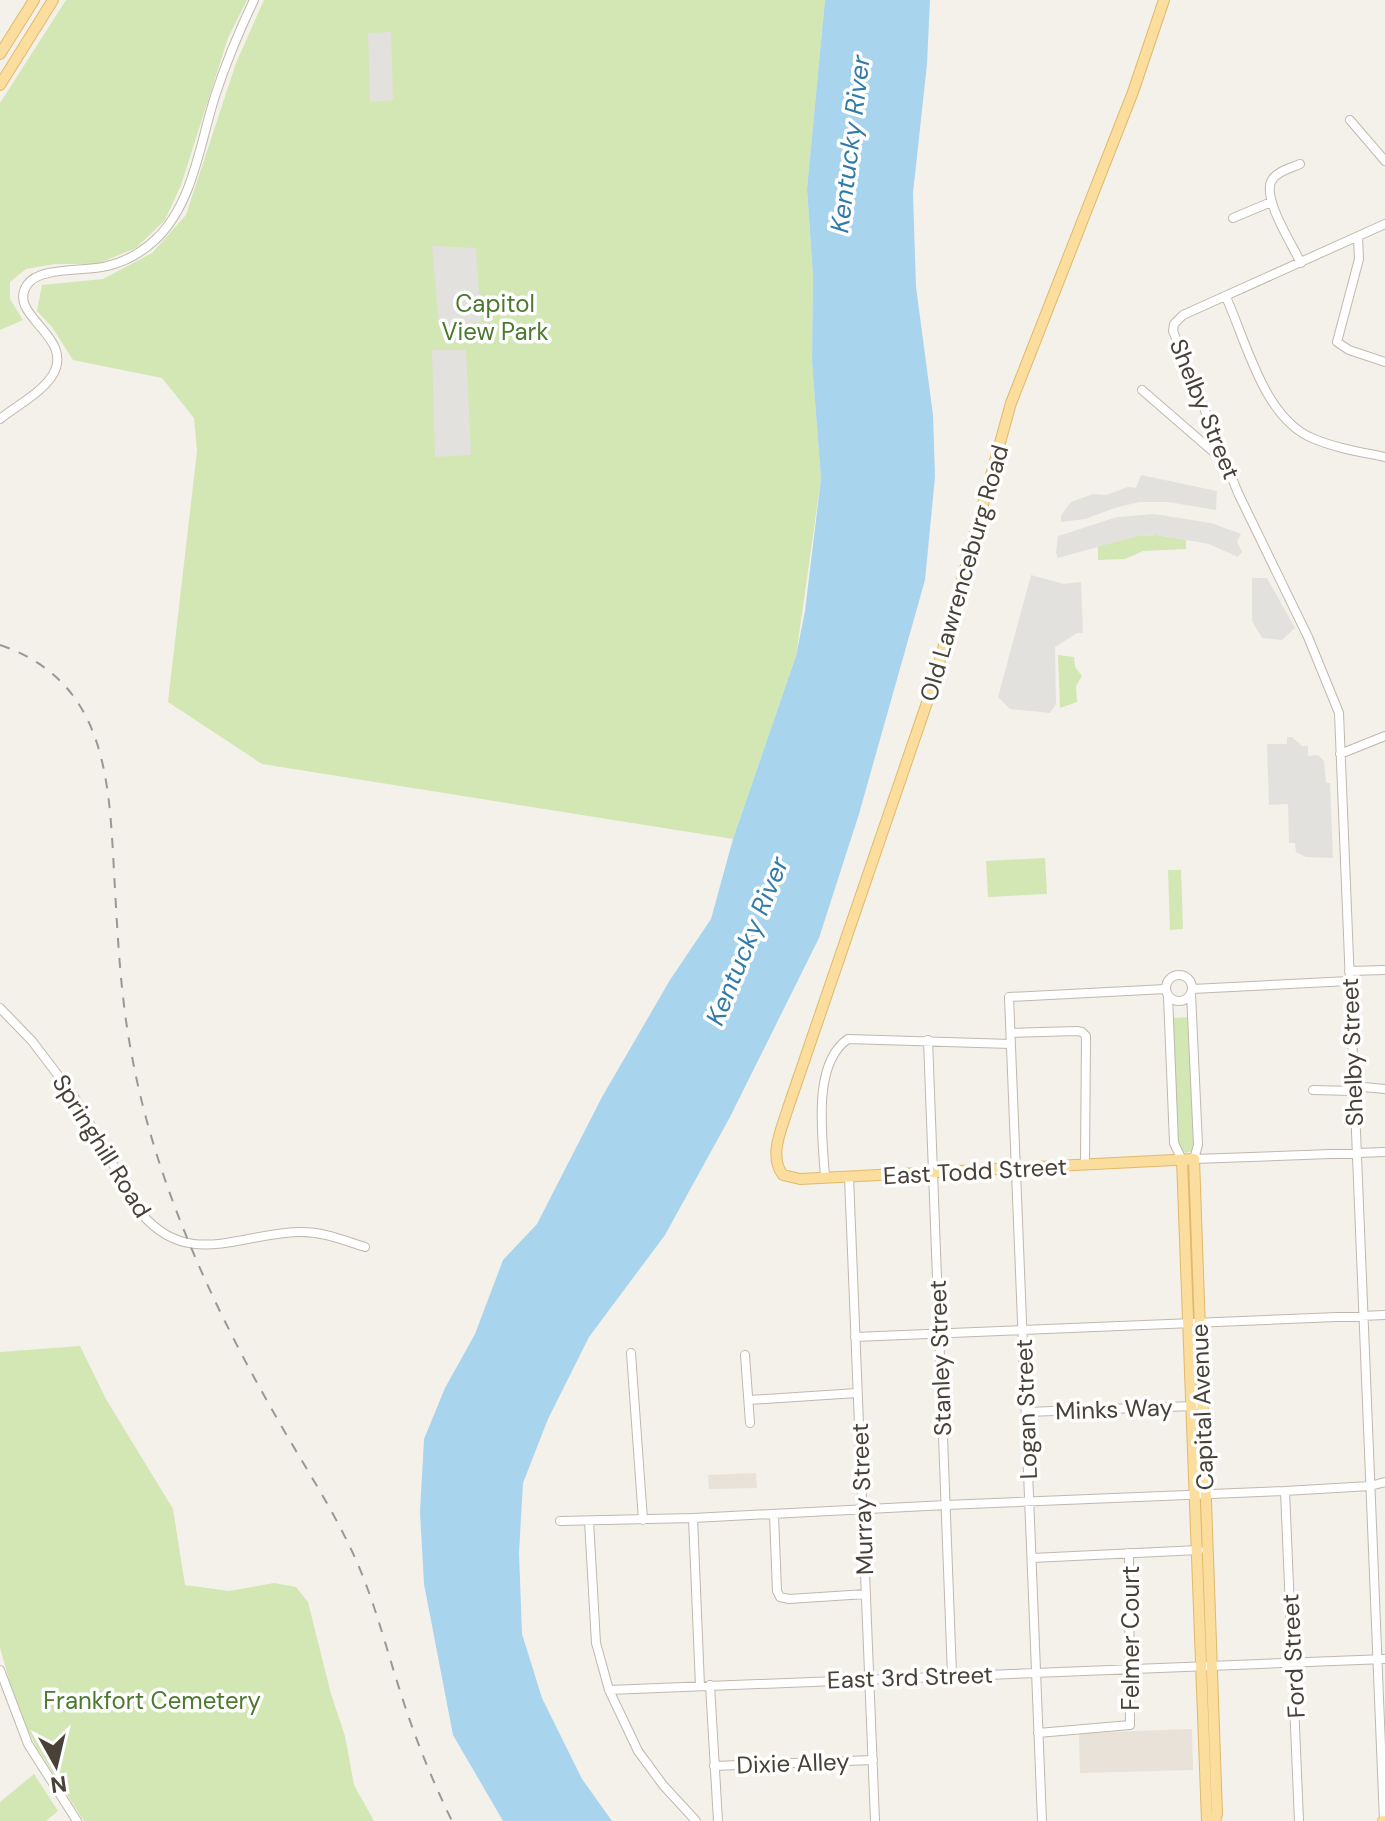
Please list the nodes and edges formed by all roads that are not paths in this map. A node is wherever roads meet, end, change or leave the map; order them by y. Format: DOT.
graph roads {
  1 [pos="34,0"];
  2 [pos="53,0"];
  3 [pos="254,0"];
  4 [pos="1164,0"];
  5 [pos="0,54"];
  6 [pos="0,85"];
  7 [pos="1350,120"];
  8 [pos="1385,161"];
  9 [pos="1300,164"];
  10 [pos="1271,202"];
  11 [pos="1233,218"];
  12 [pos="1385,224"];
  13 [pos="1358,237"];
  14 [pos="1301,263"];
  15 [pos="1226,297"];
  16 [pos="1385,362"];
  17 [pos="1142,390"];
  18 [pos="0,419"];
  19 [pos="1385,457"];
  20 [pos="1225,462"];
  21 [pos="1385,736"];
  22 [pos="1340,754"];
  23 [pos="1385,970"];
  24 [pos="1349,971"];
  25 [pos="1349,981"];
  26 [pos="1192,991"];
  27 [pos="1167,992"];
  28 [pos="0,1008"];
  29 [pos="1011,1033"];
  30 [pos="928,1040"];
  31 [pos="1011,1044"];
  32 [pos="1353,1089"];
  33 [pos="1385,1089"];
  34 [pos="1313,1090"];
  35 [pos="777,1150"];
  36 [pos="1385,1152"];
  37 [pos="1356,1154"];
  38 [pos="1194,1159"];
  39 [pos="1182,1160"];
  40 [pos="1085,1165"];
  41 [pos="1016,1169"];
  42 [pos="933,1174"];
  43 [pos="849,1177"];
  44 [pos="825,1178"];
  45 [pos="365,1247"];
  46 [pos="1363,1315"];
  47 [pos="1385,1315"];
  48 [pos="1194,1321"];
  49 [pos="1022,1329"];
  50 [pos="939,1333"];
  51 [pos="855,1337"];
  52 [pos="631,1353"];
  53 [pos="745,1355"];
  54 [pos="857,1393"];
  55 [pos="749,1400"];
  56 [pos="1197,1406"];
  57 [pos="1026,1412"];
  58 [pos="750,1423"];
  59 [pos="1385,1482"];
  60 [pos="1370,1486"];
  61 [pos="1385,1489"];
  62 [pos="1285,1491"];
  63 [pos="1206,1494"];
  64 [pos="1194,1495"];
  65 [pos="1029,1501"];
  66 [pos="946,1505"];
  67 [pos="862,1509"];
  68 [pos="774,1515"];
  69 [pos="693,1518"];
  70 [pos="643,1520"];
  71 [pos="560,1521"];
  72 [pos="589,1521"];
  73 [pos="1196,1550"];
  74 [pos="1208,1550"];
  75 [pos="1129,1553"];
  76 [pos="1032,1558"];
  77 [pos="1374,1575"];
  78 [pos="1384,1575"];
  79 [pos="866,1594"];
  80 [pos="1381,1659"];
  81 [pos="1293,1662"];
  82 [pos="1206,1664"];
  83 [pos="1130,1668"];
  84 [pos="0,1670"];
  85 [pos="1036,1672"];
  86 [pos="952,1675"];
  87 [pos="869,1679"];
  88 [pos="705,1686"];
  89 [pos="609,1690"];
  90 [pos="1038,1733"];
  91 [pos="873,1760"];
  92 [pos="714,1766"];
  93 [pos="76,1821"];
  94 [pos="696,1821"];
  95 [pos="718,1821"];
  96 [pos="875,1821"];
  97 [pos="1042,1821"];
  98 [pos="1207,1821"];
  99 [pos="1215,1821"];
  100 [pos="1299,1821"];
  101 [pos="1384,1821"];
  1 -- 5 [label="main road"];
  2 -- 6 [label="main road"];
  3 -- 18 [label="street"];
  4 -- 35 [label="main road, Old Lawrenceburg Road"];
  7 -- 8 [label="street"];
  9 -- 10 [label="street"];
  10 -- 11 [label="street"];
  10 -- 14 [label="street"];
  12 -- 13 [label="street"];
  13 -- 14 [label="street"];
  13 -- 16 [label="street"];
  14 -- 15 [label="street"];
  15 -- 19 [label="street"];
  15 -- 20 [label="street, Shelby Street"];
  17 -- 20 [label="street"];
  20 -- 22 [label="street, Shelby Street"];
  21 -- 22 [label="street"];
  22 -- 24 [label="street, Shelby Street"];
  23 -- 24 [label="street"];
  24 -- 25 [label="street, Shelby Street"];
  25 -- 26 [label="street"];
  25 -- 32 [label="street, Shelby Street"];
  26 -- 27 [label="street"];
  26 -- 27 [label="street"];
  26 -- 38 [label="street, Capital Avenue"];
  27 -- 29 [label="street, Logan Street"];
  27 -- 39 [label="street, Capital Avenue"];
  28 -- 45 [label="street, Springhill Road"];
  29 -- 31 [label="street, Logan Street"];
  29 -- 40 [label="street"];
  30 -- 31 [label="street"];
  30 -- 42 [label="street, Stanley Street"];
  30 -- 44 [label="street"];
  31 -- 41 [label="street, Logan Street"];
  32 -- 33 [label="street"];
  32 -- 34 [label="street"];
  32 -- 37 [label="street, Shelby Street"];
  35 -- 44 [label="main road, East Todd Street"];
  36 -- 37 [label="street"];
  37 -- 38 [label="street"];
  37 -- 46 [label="street, Shelby Street"];
  38 -- 39 [label="main road, East Todd Street"];
  38 -- 48 [label="main road, Capital Avenue"];
  39 -- 40 [label="main road, East Todd Street"];
  39 -- 48 [label="main road, Capital Avenue"];
  40 -- 41 [label="main road, East Todd Street"];
  41 -- 42 [label="main road, East Todd Street"];
  41 -- 49 [label="street, Logan Street"];
  42 -- 43 [label="main road, East Todd Street"];
  42 -- 50 [label="street, Stanley Street"];
  43 -- 44 [label="main road, East Todd Street"];
  43 -- 51 [label="street, Murray Street"];
  46 -- 47 [label="street"];
  46 -- 48 [label="street"];
  46 -- 60 [label="street, Shelby Street"];
  48 -- 49 [label="street"];
  48 -- 56 [label="main road, Capital Avenue"];
  49 -- 50 [label="street"];
  49 -- 57 [label="street, Logan Street"];
  50 -- 51 [label="street"];
  50 -- 66 [label="street, Stanley Street"];
  51 -- 54 [label="street, Murray Street"];
  52 -- 70 [label="street"];
  53 -- 55 [label="street"];
  54 -- 55 [label="street"];
  54 -- 67 [label="street, Murray Street"];
  55 -- 58 [label="street"];
  56 -- 57 [label="street, Minks Way"];
  56 -- 63 [label="main road, Capital Avenue"];
  56 -- 64 [label="main road, Capital Avenue"];
  57 -- 65 [label="street, Logan Street"];
  59 -- 60 [label="street"];
  60 -- 61 [label="street"];
  60 -- 62 [label="street"];
  60 -- 77 [label="street, Shelby Street"];
  62 -- 63 [label="street"];
  62 -- 81 [label="street, Ford Street"];
  63 -- 64 [label="street"];
  63 -- 74 [label="main road, Capital Avenue"];
  64 -- 65 [label="street"];
  64 -- 73 [label="main road, Capital Avenue"];
  65 -- 66 [label="street"];
  65 -- 76 [label="street, Logan Street"];
  66 -- 67 [label="street"];
  66 -- 86 [label="street, Stanley Street"];
  67 -- 68 [label="street"];
  67 -- 79 [label="street, Murray Street"];
  68 -- 69 [label="street"];
  68 -- 79 [label="street"];
  69 -- 70 [label="street"];
  69 -- 88 [label="street"];
  70 -- 72 [label="street"];
  71 -- 72 [label="street"];
  72 -- 89 [label="street"];
  73 -- 74 [label="street"];
  73 -- 75 [label="street"];
  73 -- 82 [label="main road, Capital Avenue"];
  74 -- 82 [label="main road, Capital Avenue"];
  75 -- 76 [label="street"];
  75 -- 83 [label="street, Felmer Court"];
  76 -- 85 [label="street, Logan Street"];
  77 -- 78 [label="street"];
  77 -- 80 [label="street, Shelby Street"];
  79 -- 87 [label="street, Murray Street"];
  80 -- 81 [label="street, East 3rd Street"];
  80 -- 101 [label="street, Shelby Street"];
  81 -- 82 [label="street, East 3rd Street"];
  81 -- 100 [label="street, Ford Street"];
  82 -- 83 [label="street, East 3rd Street"];
  82 -- 98 [label="main road, Capital Avenue"];
  82 -- 99 [label="main road, Capital Avenue"];
  83 -- 85 [label="street, East 3rd Street"];
  83 -- 90 [label="street, Felmer Court"];
  84 -- 93 [label="street"];
  85 -- 86 [label="street, East 3rd Street"];
  85 -- 90 [label="street, Logan Street"];
  86 -- 87 [label="street, East 3rd Street"];
  87 -- 88 [label="street, East 3rd Street"];
  87 -- 91 [label="street, Murray Street"];
  88 -- 89 [label="street, East 3rd Street"];
  88 -- 92 [label="street"];
  89 -- 94 [label="street"];
  90 -- 97 [label="street, Logan Street"];
  91 -- 92 [label="street, Dixie Alley"];
  91 -- 96 [label="street, Murray Street"];
  92 -- 95 [label="street"];
}
